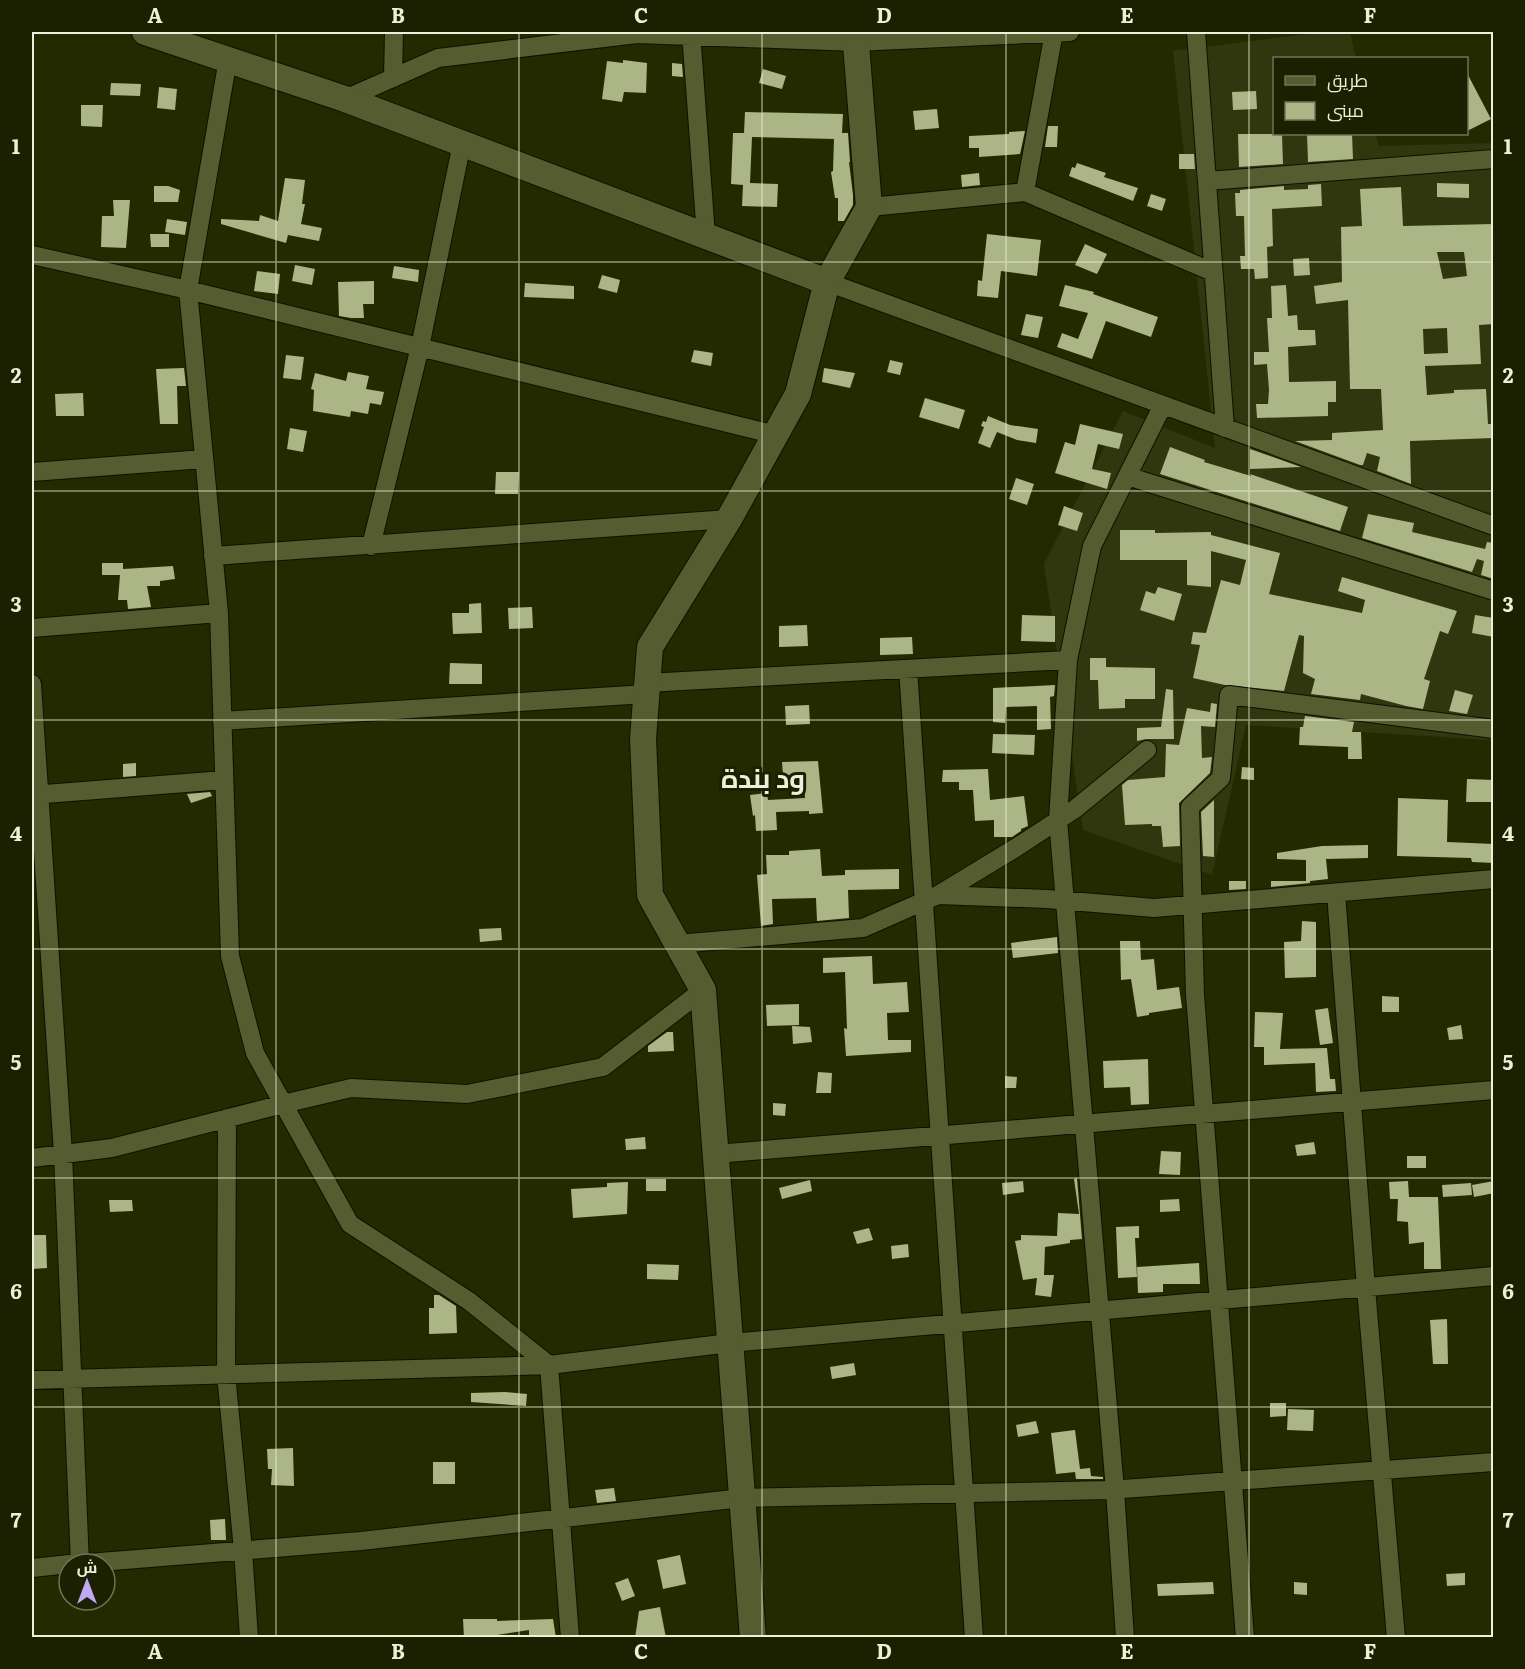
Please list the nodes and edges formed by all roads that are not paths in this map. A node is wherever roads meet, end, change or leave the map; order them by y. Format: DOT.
graph roads {
  1 [pos="145,32"];
  2 [pos="394,32"];
  3 [pos="1054,32"];
  4 [pos="1071,32"];
  5 [pos="1196,32"];
  6 [pos="691,34"];
  7 [pos="856,37"];
  8 [pos="228,59"];
  9 [pos="393,78"];
  10 [pos="345,99"];
  11 [pos="462,143"];
  12 [pos="1494,159"];
  13 [pos="1207,181"];
  14 [pos="1025,192"];
  15 [pos="869,207"];
  16 [pos="706,236"];
  17 [pos="32,255"];
  18 [pos="1213,272"];
  19 [pos="827,282"];
  20 [pos="188,290"];
  21 [pos="420,347"];
  22 [pos="1163,405"];
  23 [pos="1225,428"];
  24 [pos="776,435"];
  25 [pos="204,459"];
  26 [pos="32,472"];
  27 [pos="1127,477"];
  28 [pos="729,519"];
  29 [pos="1494,526"];
  30 [pos="371,546"];
  31 [pos="213,556"];
  32 [pos="1494,591"];
  33 [pos="219,613"];
  34 [pos="32,628"];
  35 [pos="1068,660"];
  36 [pos="909,669"];
  37 [pos="32,684"];
  38 [pos="647,689"];
  39 [pos="222,721"];
  40 [pos="1494,729"];
  41 [pos="1147,750"];
  42 [pos="224,780"];
  43 [pos="35,795"];
  44 [pos="1058,820"];
  45 [pos="1494,879"];
  46 [pos="1336,893"];
  47 [pos="931,898"];
  48 [pos="1065,901"];
  49 [pos="1192,906"];
  50 [pos="677,944"];
  51 [pos="703,990"];
  52 [pos="1494,1090"];
  53 [pos="1352,1101"];
  54 [pos="283,1104"];
  55 [pos="1204,1114"];
  56 [pos="227,1118"];
  57 [pos="1084,1124"];
  58 [pos="940,1135"];
  59 [pos="63,1154"];
  60 [pos="716,1154"];
  61 [pos="32,1158"];
  62 [pos="1494,1276"];
  63 [pos="1366,1288"];
  64 [pos="1218,1300"];
  65 [pos="1100,1311"];
  66 [pos="953,1324"];
  67 [pos="730,1343"];
  68 [pos="549,1365"];
  69 [pos="226,1374"];
  70 [pos="72,1379"];
  71 [pos="32,1380"];
  72 [pos="1494,1462"];
  73 [pos="1382,1470"];
  74 [pos="1234,1481"];
  75 [pos="1115,1490"];
  76 [pos="964,1494"];
  77 [pos="742,1498"];
  78 [pos="561,1518"];
  79 [pos="243,1550"];
  80 [pos="79,1552"];
  81 [pos="117,1561"];
  82 [pos="57,1565"];
  83 [pos="32,1568"];
  84 [pos="249,1638"];
  85 [pos="570,1638"];
  86 [pos="753,1638"];
  87 [pos="974,1638"];
  88 [pos="1125,1638"];
  89 [pos="1245,1638"];
  90 [pos="1396,1638"];
  1 -- 8 [label="street"];
  2 -- 9 [label="street"];
  3 -- 4 [label="street"];
  3 -- 7 [label="street"];
  3 -- 14 [label="street"];
  5 -- 13 [label="street"];
  6 -- 7 [label="street"];
  6 -- 9 [label="street"];
  6 -- 16 [label="street"];
  7 -- 15 [label="street"];
  8 -- 10 [label="street"];
  8 -- 20 [label="street"];
  9 -- 10 [label="street"];
  10 -- 11 [label="street"];
  11 -- 16 [label="street"];
  11 -- 21 [label="street"];
  12 -- 13 [label="street"];
  13 -- 18 [label="street"];
  14 -- 15 [label="street"];
  14 -- 18 [label="street"];
  15 -- 19 [label="street"];
  16 -- 19 [label="street"];
  17 -- 20 [label="street"];
  18 -- 23 [label="street"];
  19 -- 22 [label="street"];
  19 -- 24 [label="street"];
  20 -- 21 [label="street"];
  20 -- 25 [label="street"];
  21 -- 24 [label="street"];
  21 -- 30 [label="street"];
  22 -- 23 [label="street"];
  22 -- 27 [label="street"];
  23 -- 29 [label="street"];
  24 -- 28 [label="street"];
  25 -- 26 [label="street"];
  25 -- 31 [label="street"];
  27 -- 32 [label="street"];
  27 -- 35 [label="street"];
  28 -- 30 [label="street"];
  28 -- 38 [label="street"];
  30 -- 31 [label="street"];
  31 -- 33 [label="street"];
  33 -- 34 [label="street"];
  33 -- 39 [label="street"];
  35 -- 36 [label="street"];
  35 -- 44 [label="street"];
  36 -- 38 [label="street"];
  36 -- 47 [label="street"];
  37 -- 43 [label="street"];
  38 -- 39 [label="street"];
  38 -- 50 [label="street"];
  39 -- 42 [label="street"];
  40 -- 49 [label="street"];
  41 -- 44 [label="street"];
  42 -- 43 [label="street"];
  42 -- 54 [label="street"];
  43 -- 59 [label="street"];
  44 -- 47 [label="street"];
  44 -- 48 [label="street"];
  45 -- 46 [label="street"];
  46 -- 49 [label="street"];
  46 -- 53 [label="street"];
  47 -- 48 [label="street"];
  47 -- 50 [label="street"];
  47 -- 58 [label="street"];
  48 -- 49 [label="street"];
  48 -- 57 [label="street"];
  49 -- 55 [label="street"];
  50 -- 51 [label="street"];
  51 -- 54 [label="street"];
  51 -- 60 [label="street"];
  52 -- 53 [label="street"];
  53 -- 55 [label="street"];
  53 -- 63 [label="street"];
  54 -- 56 [label="street"];
  54 -- 68 [label="street"];
  55 -- 57 [label="street"];
  55 -- 64 [label="street"];
  56 -- 59 [label="street"];
  56 -- 69 [label="street"];
  57 -- 58 [label="street"];
  57 -- 65 [label="street"];
  58 -- 60 [label="street"];
  58 -- 66 [label="street"];
  59 -- 61 [label="street"];
  59 -- 70 [label="street"];
  60 -- 67 [label="street"];
  62 -- 63 [label="street"];
  63 -- 64 [label="street"];
  63 -- 73 [label="street"];
  64 -- 65 [label="street"];
  64 -- 74 [label="street"];
  65 -- 66 [label="street"];
  65 -- 75 [label="street"];
  66 -- 67 [label="street"];
  66 -- 76 [label="street"];
  67 -- 68 [label="street"];
  67 -- 77 [label="street"];
  68 -- 69 [label="street"];
  68 -- 78 [label="street"];
  69 -- 70 [label="street"];
  69 -- 79 [label="street"];
  70 -- 71 [label="street"];
  70 -- 80 [label="street"];
  72 -- 73 [label="street"];
  73 -- 74 [label="street"];
  73 -- 90 [label="street"];
  74 -- 75 [label="street"];
  74 -- 89 [label="street"];
  75 -- 76 [label="street"];
  75 -- 88 [label="street"];
  76 -- 77 [label="street"];
  76 -- 87 [label="street"];
  77 -- 78 [label="street"];
  77 -- 86 [label="street"];
  78 -- 79 [label="street"];
  78 -- 85 [label="street"];
  79 -- 81 [label="street"];
  79 -- 84 [label="street"];
  82 -- 83 [label="street"];
}
